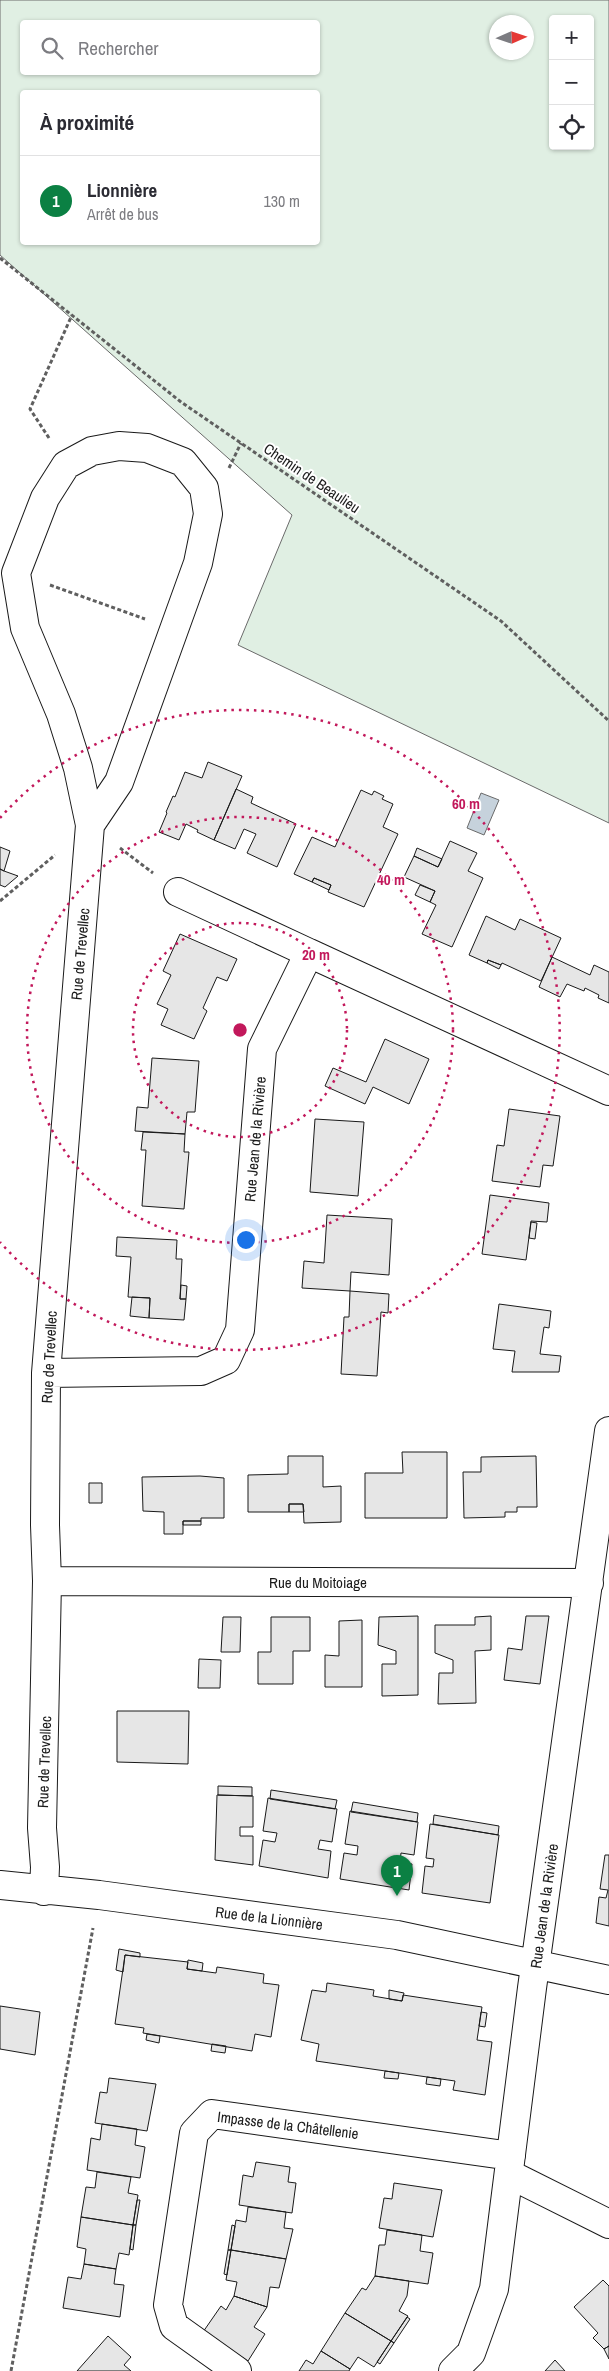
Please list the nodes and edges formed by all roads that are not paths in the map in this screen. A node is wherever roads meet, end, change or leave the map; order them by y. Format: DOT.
graph roads {
  1 [pos="90,825"];
  2 [pos="178,892"];
  3 [pos="310,953"];
  4 [pos="609,1091"];
  5 [pos="46,1373"];
  6 [pos="609,1431"];
  7 [pos="47,1581"];
  8 [pos="589,1583"];
  9 [pos="0,1885"];
  10 [pos="44,1890"];
  11 [pos="536,1964"];
  12 [pos="609,1980"];
  13 [pos="510,2165"];
  14 [pos="609,2224"];
  15 [pos="237,2371"];
  16 [pos="452,2371"];
  1 -- 1 [label="street, Rue de Trevellec"];
  1 -- 5 [label="street, Rue de Trevellec"];
  2 -- 3 [label="street"];
  3 -- 4 [label="street"];
  3 -- 5 [label="street, Rue Jean de la Rivière"];
  5 -- 7 [label="street, Rue de Trevellec"];
  6 -- 8 [label="street, Rue Jean de la Rivière"];
  7 -- 8 [label="street, Rue du Moitoiage"];
  7 -- 10 [label="street, Rue de Trevellec"];
  8 -- 11 [label="street, Rue Jean de la Rivière"];
  9 -- 10 [label="street, Rue de la Lionnière"];
  10 -- 11 [label="street, Rue de la Lionnière"];
  11 -- 12 [label="street, Rue de la Lionnière"];
  11 -- 13 [label="street, Rue Jean de la Rivière"];
  13 -- 14 [label="street"];
  13 -- 15 [label="street, Impasse de la Châtellenie"];
  13 -- 16 [label="street, Rue Jean de la Rivière"];
}
